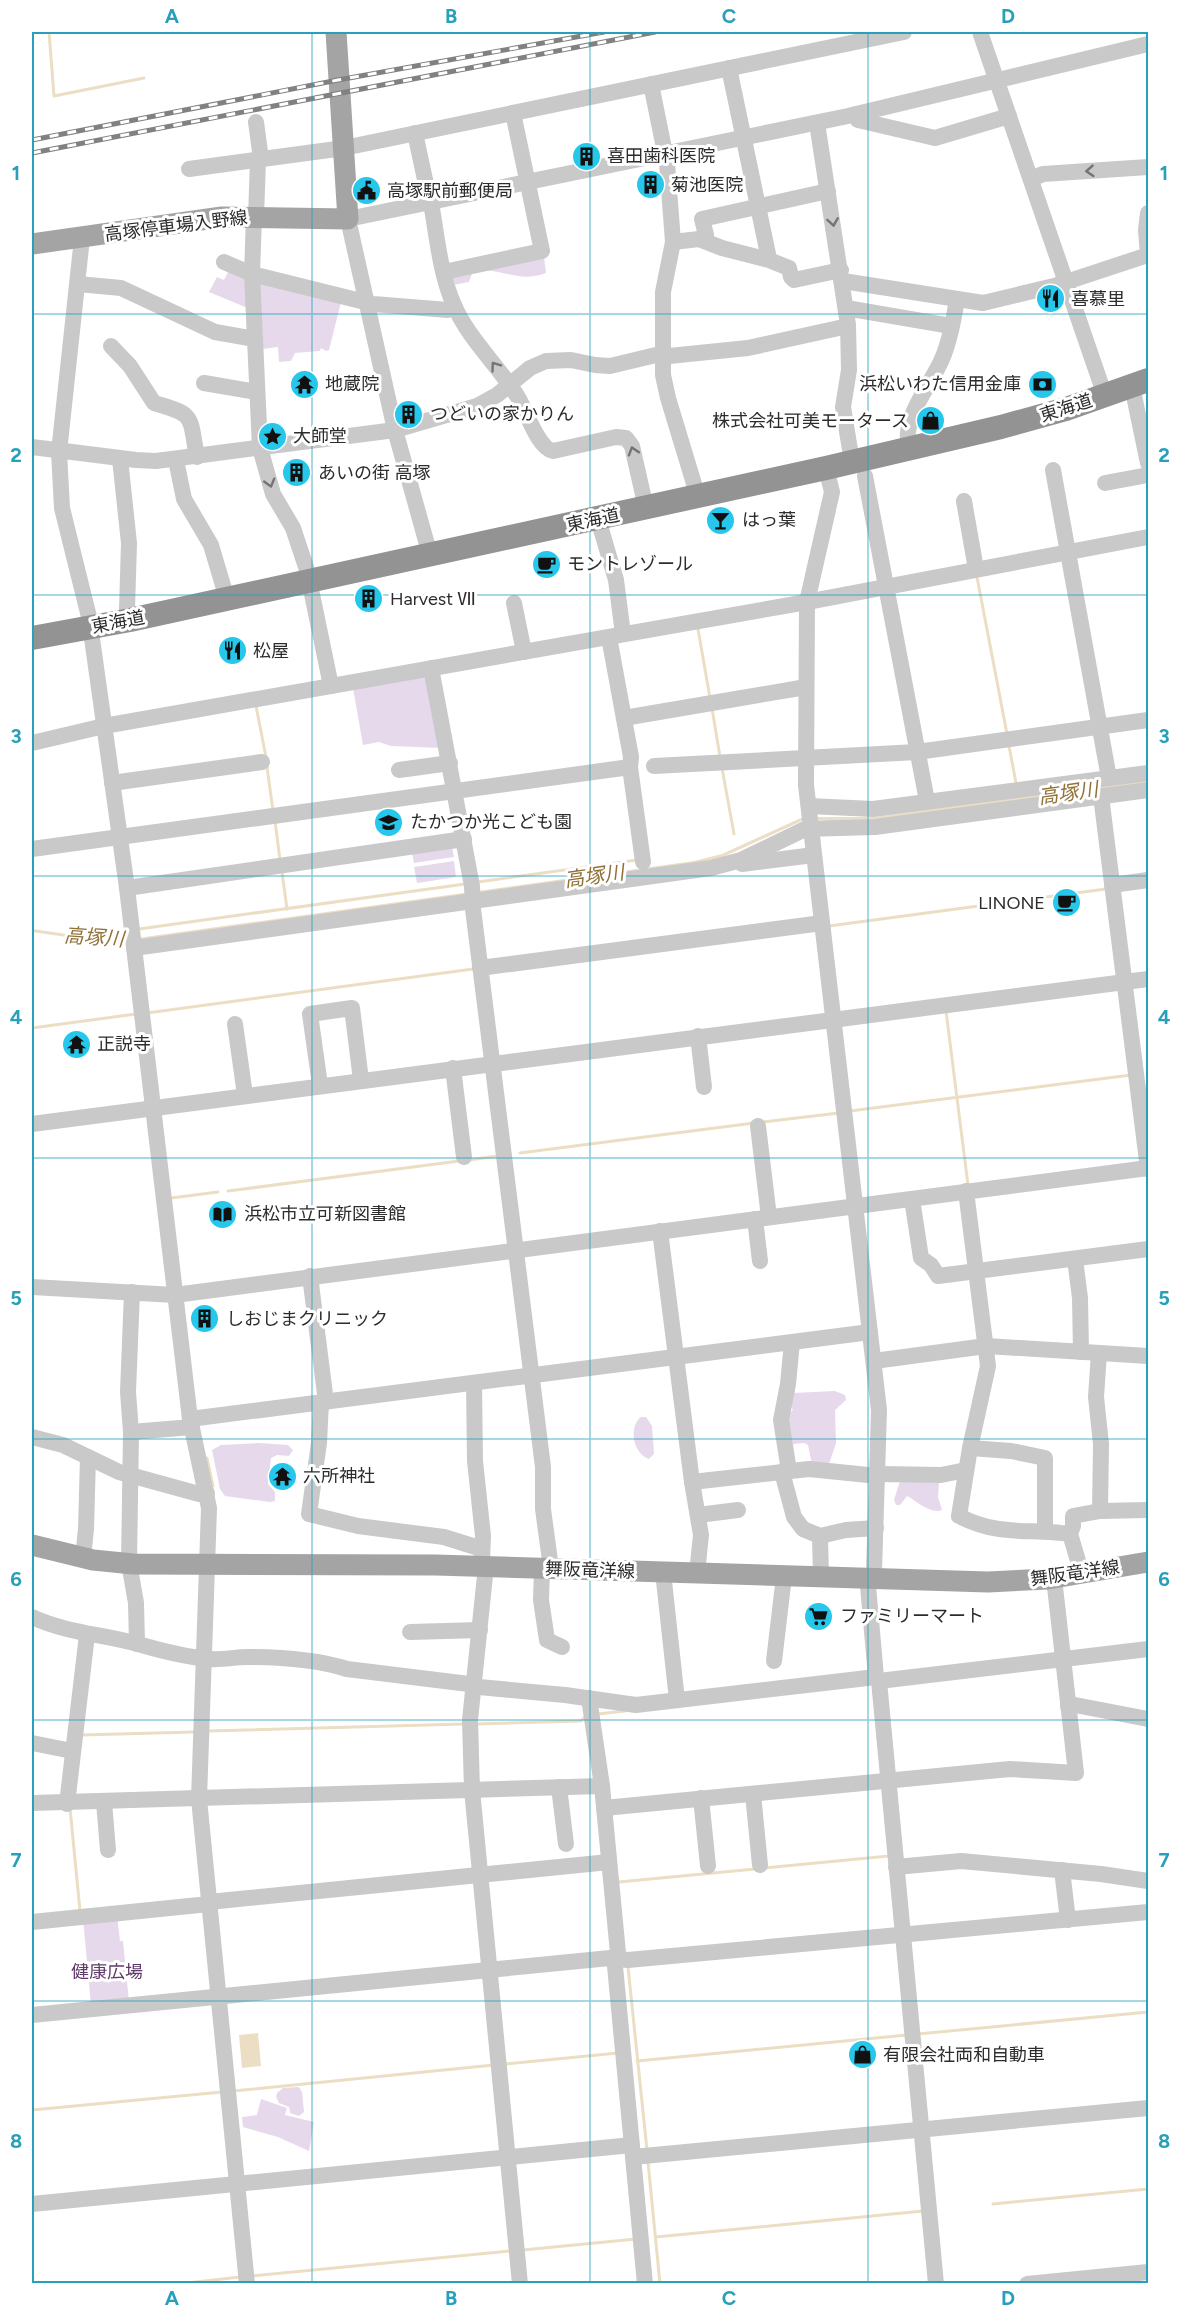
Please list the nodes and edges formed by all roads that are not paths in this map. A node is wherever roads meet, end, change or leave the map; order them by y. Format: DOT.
graph roads {
  1 [pos="336,32"];
  2 [pos="904,32"];
  3 [pos="980,32"];
  4 [pos="1149,44"];
  5 [pos="729,68"];
  6 [pos="997,80"];
  7 [pos="651,84"];
  8 [pos="513,113"];
  9 [pos="856,114"];
  10 [pos="1009,116"];
  11 [pos="256,122"];
  12 [pos="817,123"];
  13 [pos="415,133"];
  14 [pos="743,138"];
  15 [pos="344,148"];
  16 [pos="665,154"];
  17 [pos="259,159"];
  18 [pos="1149,167"];
  19 [pos="189,169"];
  20 [pos="1030,179"];
  21 [pos="528,183"];
  22 [pos="828,191"];
  23 [pos="430,203"];
  24 [pos="758,206"];
  25 [pos="1149,213"];
  26 [pos="255,216"];
  27 [pos="348,219"];
  28 [pos="82,238"];
  29 [pos="704,240"];
  30 [pos="673,242"];
  31 [pos="32,244"];
  32 [pos="1148,255"];
  33 [pos="766,259"];
  34 [pos="224,262"];
  35 [pos="444,272"];
  36 [pos="252,274"];
  37 [pos="842,276"];
  38 [pos="1066,283"];
  39 [pos="78,284"];
  40 [pos="957,299"];
  41 [pos="366,302"];
  42 [pos="455,307"];
  43 [pos="846,308"];
  44 [pos="848,326"];
  45 [pos="951,326"];
  46 [pos="255,339"];
  47 [pos="111,346"];
  48 [pos="662,355"];
  49 [pos="204,383"];
  50 [pos="1140,383"];
  51 [pos="509,385"];
  52 [pos="257,392"];
  53 [pos="1105,396"];
  54 [pos="395,430"];
  55 [pos="32,447"];
  56 [pos="260,448"];
  57 [pos="909,449"];
  58 [pos="59,452"];
  59 [pos="197,457"];
  60 [pos="120,459"];
  61 [pos="176,460"];
  62 [pos="1149,464"];
  63 [pos="826,468"];
  64 [pos="859,469"];
  65 [pos="1053,470"];
  66 [pos="1149,475"];
  67 [pos="1105,483"];
  68 [pos="698,497"];
  69 [pos="964,501"];
  70 [pos="646,508"];
  71 [pos="598,519"];
  72 [pos="1149,537"];
  73 [pos="1068,552"];
  74 [pos="430,555"];
  75 [pos="976,569"];
  76 [pos="309,582"];
  77 [pos="886,586"];
  78 [pos="226,599"];
  79 [pos="807,602"];
  80 [pos="514,603"];
  81 [pos="130,620"];
  82 [pos="90,628"];
  83 [pos="616,635"];
  84 [pos="32,638"];
  85 [pos="524,652"];
  86 [pos="431,668"];
  87 [pos="331,686"];
  88 [pos="806,687"];
  89 [pos="624,717"];
  90 [pos="1149,720"];
  91 [pos="104,726"];
  92 [pos="1100,727"];
  93 [pos="32,743"];
  94 [pos="917,752"];
  95 [pos="806,758"];
  96 [pos="262,762"];
  97 [pos="450,763"];
  98 [pos="654,766"];
  99 [pos="630,767"];
  100 [pos="399,770"];
  101 [pos="1149,773"];
  102 [pos="1109,778"];
  103 [pos="112,783"];
  104 [pos="1149,790"];
  105 [pos="455,791"];
  106 [pos="1101,796"];
  107 [pos="927,801"];
  108 [pos="810,818"];
  109 [pos="120,837"];
  110 [pos="464,839"];
  111 [pos="32,849"];
  112 [pos="814,855"];
  113 [pos="643,862"];
  114 [pos="726,865"];
  115 [pos="1149,880"];
  116 [pos="1112,885"];
  117 [pos="127,888"];
  118 [pos="473,896"];
  119 [pos="822,923"];
  120 [pos="133,943"];
  121 [pos="480,968"];
  122 [pos="1149,979"];
  123 [pos="1125,982"];
  124 [pos="834,1019"];
  125 [pos="236,1024"];
  126 [pos="698,1036"];
  127 [pos="492,1063"];
  128 [pos="453,1068"];
  129 [pos="361,1080"];
  130 [pos="320,1086"];
  131 [pos="704,1087"];
  132 [pos="245,1095"];
  133 [pos="153,1108"];
  134 [pos="32,1124"];
  135 [pos="758,1126"];
  136 [pos="464,1157"];
  137 [pos="1148,1168"];
  138 [pos="966,1191"];
  139 [pos="912,1198"];
  140 [pos="855,1206"];
  141 [pos="762,1218"];
  142 [pos="660,1231"];
  143 [pos="515,1250"];
  144 [pos="1149,1250"];
  145 [pos="1075,1259"];
  146 [pos="760,1261"];
  147 [pos="976,1272"];
  148 [pos="310,1276"];
  149 [pos="32,1287"];
  150 [pos="132,1292"];
  151 [pos="175,1295"];
  152 [pos="870,1332"];
  153 [pos="792,1342"];
  154 [pos="986,1346"];
  155 [pos="1081,1352"];
  156 [pos="1099,1353"];
  157 [pos="1149,1356"];
  158 [pos="676,1357"];
  159 [pos="874,1361"];
  160 [pos="531,1375"];
  161 [pos="474,1383"];
  162 [pos="324,1402"];
  163 [pos="191,1423"];
  164 [pos="131,1432"];
  165 [pos="32,1437"];
  166 [pos="970,1448"];
  167 [pos="88,1457"];
  168 [pos="966,1470"];
  169 [pos="785,1471"];
  170 [pos="130,1475"];
  171 [pos="878,1475"];
  172 [pos="692,1482"];
  173 [pos="207,1493"];
  174 [pos="738,1510"];
  175 [pos="1149,1510"];
  176 [pos="1101,1511"];
  177 [pos="698,1515"];
  178 [pos="876,1528"];
  179 [pos="1045,1530"];
  180 [pos="1070,1534"];
  181 [pos="820,1536"];
  182 [pos="32,1545"];
  183 [pos="83,1558"];
  184 [pos="483,1561"];
  185 [pos="1149,1562"];
  186 [pos="129,1563"];
  187 [pos="209,1564"];
  188 [pos="546,1568"];
  189 [pos="663,1572"];
  190 [pos="697,1573"];
  191 [pos="1082,1574"];
  192 [pos="784,1576"];
  193 [pos="821,1577"];
  194 [pos="1054,1578"];
  195 [pos="871,1579"];
  196 [pos="32,1617"];
  197 [pos="480,1630"];
  198 [pos="410,1632"];
  199 [pos="87,1635"];
  200 [pos="137,1644"];
  201 [pos="562,1647"];
  202 [pos="1149,1649"];
  203 [pos="204,1658"];
  204 [pos="1063,1659"];
  205 [pos="774,1661"];
  206 [pos="877,1679"];
  207 [pos="474,1685"];
  208 [pos="589,1698"];
  209 [pos="677,1700"];
  210 [pos="1068,1706"];
  211 [pos="1149,1719"];
  212 [pos="32,1743"];
  213 [pos="72,1751"];
  214 [pos="888,1781"];
  215 [pos="602,1786"];
  216 [pos="560,1787"];
  217 [pos="472,1790"];
  218 [pos="753,1794"];
  219 [pos="701,1798"];
  220 [pos="199,1799"];
  221 [pos="104,1802"];
  222 [pos="32,1803"];
  223 [pos="67,1804"];
  224 [pos="604,1808"];
  225 [pos="566,1844"];
  226 [pos="108,1850"];
  227 [pos="609,1862"];
  228 [pos="760,1865"];
  229 [pos="708,1866"];
  230 [pos="896,1867"];
  231 [pos="1062,1870"];
  232 [pos="480,1875"];
  233 [pos="1149,1881"];
  234 [pos="209,1903"];
  235 [pos="1149,1912"];
  236 [pos="1068,1920"];
  237 [pos="32,1922"];
  238 [pos="903,1935"];
  239 [pos="616,1959"];
  240 [pos="489,1970"];
  241 [pos="219,1997"];
  242 [pos="32,2015"];
  243 [pos="1149,2108"];
  244 [pos="921,2130"];
  245 [pos="632,2151"];
  246 [pos="507,2157"];
  247 [pos="237,2184"];
  248 [pos="32,2204"];
  249 [pos="1149,2272"];
  250 [pos="247,2283"];
  251 [pos="520,2283"];
  252 [pos="645,2283"];
  253 [pos="936,2283"];
  254 [pos="1028,2283"];
  1 -- 15 [label="main road"];
  2 -- 5 [label="street"];
  3 -- 6 [label="street"];
  4 -- 6 [label="street"];
  5 -- 7 [label="street"];
  5 -- 14 [label="street"];
  6 -- 9 [label="street"];
  6 -- 10 [label="street"];
  7 -- 8 [label="street"];
  7 -- 16 [label="street"];
  8 -- 13 [label="street"];
  8 -- 21 [label="street"];
  9 -- 10 [label="street"];
  9 -- 12 [label="street"];
  10 -- 20 [label="street"];
  11 -- 17 [label="street"];
  12 -- 14 [label="street"];
  12 -- 22 [label="street"];
  13 -- 15 [label="street"];
  13 -- 23 [label="street"];
  14 -- 16 [label="street"];
  14 -- 24 [label="street"];
  15 -- 17 [label="street"];
  15 -- 27 [label="main road"];
  16 -- 21 [label="street"];
  16 -- 30 [label="street"];
  17 -- 19 [label="street"];
  17 -- 26 [label="street"];
  18 -- 20 [label="street, one-way"];
  20 -- 38 [label="street"];
  21 -- 23 [label="street"];
  21 -- 35 [label="street"];
  22 -- 24 [label="street"];
  22 -- 37 [label="street, one-way"];
  23 -- 27 [label="street"];
  23 -- 35 [label="street"];
  24 -- 29 [label="street"];
  24 -- 33 [label="street"];
  25 -- 32 [label="street"];
  26 -- 27 [label="main road, 高塚停車場入野線"];
  26 -- 28 [label="main road, 高塚停車場入野線"];
  26 -- 36 [label="street"];
  27 -- 41 [label="street"];
  28 -- 31 [label="main road, 高塚停車場入野線"];
  28 -- 39 [label="street"];
  29 -- 30 [label="street"];
  29 -- 33 [label="street"];
  30 -- 48 [label="street"];
  32 -- 38 [label="street"];
  33 -- 37 [label="street"];
  34 -- 36 [label="street"];
  35 -- 42 [label="street"];
  36 -- 41 [label="street"];
  36 -- 46 [label="street"];
  37 -- 40 [label="street"];
  37 -- 43 [label="street"];
  38 -- 40 [label="street"];
  38 -- 53 [label="street"];
  39 -- 46 [label="street"];
  39 -- 58 [label="street"];
  40 -- 45 [label="street"];
  41 -- 42 [label="street"];
  41 -- 54 [label="street"];
  51 -- 42 [label="street, one-way"];
  43 -- 44 [label="street"];
  43 -- 45 [label="street"];
  44 -- 48 [label="street"];
  44 -- 64 [label="street"];
  45 -- 57 [label="street"];
  46 -- 52 [label="street"];
  47 -- 59 [label="street"];
  48 -- 51 [label="street"];
  48 -- 68 [label="street"];
  49 -- 52 [label="street"];
  50 -- 53 [label="highway, 東海道"];
  50 -- 62 [label="street"];
  51 -- 54 [label="street"];
  70 -- 51 [label="street, one-way"];
  52 -- 56 [label="street"];
  53 -- 57 [label="highway, 東海道"];
  54 -- 56 [label="street"];
  54 -- 74 [label="street"];
  55 -- 58 [label="street"];
  56 -- 59 [label="street"];
  56 -- 76 [label="street, one-way"];
  57 -- 64 [label="highway, 東海道"];
  58 -- 60 [label="street"];
  58 -- 82 [label="street"];
  59 -- 61 [label="street"];
  60 -- 61 [label="street"];
  60 -- 81 [label="street"];
  61 -- 78 [label="street"];
  63 -- 64 [label="highway, 東海道"];
  63 -- 68 [label="highway, 東海道"];
  63 -- 79 [label="street"];
  64 -- 77 [label="street"];
  65 -- 73 [label="street"];
  66 -- 67 [label="street"];
  68 -- 70 [label="highway, 東海道"];
  69 -- 75 [label="street"];
  70 -- 71 [label="highway, 東海道"];
  71 -- 74 [label="highway, 東海道"];
  71 -- 83 [label="street"];
  72 -- 73 [label="street"];
  73 -- 75 [label="street"];
  73 -- 92 [label="street"];
  74 -- 76 [label="highway, 東海道"];
  75 -- 77 [label="street"];
  76 -- 78 [label="highway, 東海道"];
  76 -- 87 [label="street"];
  77 -- 79 [label="street"];
  77 -- 94 [label="street"];
  78 -- 81 [label="highway, 東海道"];
  79 -- 83 [label="street"];
  79 -- 88 [label="street"];
  80 -- 85 [label="street"];
  81 -- 82 [label="highway, 東海道"];
  82 -- 84 [label="highway, 東海道"];
  82 -- 91 [label="street"];
  83 -- 85 [label="street"];
  83 -- 89 [label="street"];
  85 -- 86 [label="street"];
  86 -- 87 [label="street"];
  86 -- 97 [label="street"];
  87 -- 91 [label="street"];
  88 -- 89 [label="street"];
  88 -- 95 [label="street"];
  89 -- 99 [label="street"];
  90 -- 92 [label="street"];
  91 -- 93 [label="street"];
  91 -- 103 [label="street"];
  92 -- 94 [label="street"];
  92 -- 102 [label="street"];
  94 -- 95 [label="street"];
  94 -- 107 [label="street"];
  95 -- 98 [label="street"];
  95 -- 108 [label="street"];
  96 -- 103 [label="street"];
  97 -- 100 [label="street"];
  97 -- 105 [label="street"];
  99 -- 105 [label="street"];
  99 -- 113 [label="street"];
  101 -- 102 [label="street"];
  102 -- 107 [label="street"];
  103 -- 109 [label="street"];
  104 -- 106 [label="street"];
  105 -- 109 [label="street"];
  105 -- 110 [label="street"];
  106 -- 108 [label="street"];
  106 -- 116 [label="street"];
  107 -- 108 [label="street"];
  108 -- 112 [label="street"];
  108 -- 114 [label="street"];
  109 -- 111 [label="street"];
  109 -- 117 [label="street"];
  110 -- 117 [label="street"];
  110 -- 118 [label="street"];
  112 -- 114 [label="street"];
  112 -- 119 [label="street"];
  114 -- 118 [label="street"];
  115 -- 116 [label="street"];
  116 -- 123 [label="street"];
  117 -- 120 [label="street"];
  118 -- 120 [label="street"];
  118 -- 121 [label="street"];
  119 -- 121 [label="street"];
  119 -- 124 [label="street"];
  120 -- 133 [label="street"];
  121 -- 127 [label="street"];
  122 -- 123 [label="street"];
  123 -- 124 [label="street"];
  123 -- 137 [label="street"];
  124 -- 126 [label="street"];
  124 -- 140 [label="street"];
  125 -- 132 [label="street"];
  126 -- 127 [label="street"];
  126 -- 131 [label="street"];
  127 -- 128 [label="street"];
  127 -- 143 [label="street"];
  128 -- 129 [label="street"];
  128 -- 136 [label="street"];
  129 -- 130 [label="street"];
  129 -- 130 [label="street"];
  130 -- 132 [label="street"];
  132 -- 133 [label="street"];
  133 -- 134 [label="street"];
  133 -- 151 [label="street"];
  135 -- 141 [label="street"];
  137 -- 138 [label="street"];
  138 -- 139 [label="street"];
  138 -- 147 [label="street"];
  139 -- 140 [label="street"];
  139 -- 147 [label="street"];
  140 -- 141 [label="street"];
  140 -- 152 [label="street"];
  141 -- 142 [label="street"];
  141 -- 146 [label="street"];
  142 -- 143 [label="street"];
  142 -- 158 [label="street"];
  143 -- 148 [label="street"];
  143 -- 160 [label="street"];
  144 -- 145 [label="street"];
  145 -- 147 [label="street"];
  145 -- 155 [label="street"];
  147 -- 154 [label="street"];
  148 -- 151 [label="street"];
  148 -- 162 [label="street"];
  149 -- 150 [label="street"];
  150 -- 151 [label="street"];
  150 -- 164 [label="street"];
  151 -- 163 [label="street"];
  152 -- 153 [label="street"];
  152 -- 159 [label="street"];
  153 -- 158 [label="street"];
  153 -- 169 [label="street"];
  154 -- 155 [label="street"];
  154 -- 159 [label="street"];
  154 -- 166 [label="street"];
  155 -- 156 [label="street"];
  156 -- 157 [label="street"];
  156 -- 176 [label="street"];
  158 -- 160 [label="street"];
  158 -- 172 [label="street"];
  159 -- 171 [label="street"];
  160 -- 161 [label="street"];
  160 -- 188 [label="street"];
  161 -- 162 [label="street"];
  161 -- 184 [label="street"];
  162 -- 163 [label="street"];
  162 -- 184 [label="street"];
  163 -- 164 [label="street"];
  163 -- 173 [label="street"];
  164 -- 170 [label="street"];
  165 -- 167 [label="street"];
  166 -- 168 [label="street"];
  166 -- 179 [label="street"];
  167 -- 170 [label="street"];
  167 -- 183 [label="street"];
  168 -- 171 [label="street"];
  168 -- 179 [label="street"];
  169 -- 171 [label="street"];
  169 -- 172 [label="street"];
  169 -- 181 [label="street"];
  170 -- 173 [label="street"];
  170 -- 186 [label="street"];
  171 -- 178 [label="street"];
  172 -- 177 [label="street"];
  173 -- 187 [label="street"];
  174 -- 177 [label="street"];
  175 -- 176 [label="street"];
  176 -- 180 [label="street"];
  177 -- 190 [label="street"];
  178 -- 181 [label="street"];
  178 -- 195 [label="street"];
  179 -- 180 [label="street"];
  180 -- 191 [label="street"];
  181 -- 193 [label="street"];
  182 -- 183 [label="main road, 舞阪竜洋線"];
  183 -- 186 [label="main road, 舞阪竜洋線"];
  184 -- 187 [label="main road, 舞阪竜洋線"];
  184 -- 188 [label="main road, 舞阪竜洋線"];
  184 -- 197 [label="street"];
  185 -- 191 [label="main road, 舞阪竜洋線"];
  186 -- 187 [label="main road, 舞阪竜洋線"];
  186 -- 200 [label="street"];
  187 -- 203 [label="street"];
  188 -- 189 [label="main road, 舞阪竜洋線"];
  188 -- 201 [label="street"];
  189 -- 190 [label="main road, 舞阪竜洋線"];
  189 -- 209 [label="street"];
  190 -- 192 [label="main road, 舞阪竜洋線"];
  191 -- 194 [label="main road, 舞阪竜洋線"];
  192 -- 193 [label="main road, 舞阪竜洋線"];
  192 -- 205 [label="street"];
  193 -- 195 [label="main road, 舞阪竜洋線"];
  194 -- 195 [label="main road, 舞阪竜洋線"];
  194 -- 204 [label="street"];
  195 -- 206 [label="street"];
  196 -- 199 [label="street"];
  197 -- 198 [label="street"];
  197 -- 207 [label="street"];
  199 -- 200 [label="street"];
  199 -- 213 [label="street"];
  200 -- 203 [label="street"];
  202 -- 204 [label="street"];
  203 -- 207 [label="street"];
  203 -- 220 [label="street"];
  204 -- 206 [label="street"];
  204 -- 210 [label="street"];
  206 -- 209 [label="street"];
  206 -- 214 [label="street"];
  207 -- 208 [label="street"];
  207 -- 217 [label="street"];
  208 -- 209 [label="street"];
  208 -- 215 [label="street"];
  210 -- 211 [label="street"];
  210 -- 214 [label="street"];
  212 -- 213 [label="street"];
  213 -- 223 [label="street"];
  214 -- 218 [label="street"];
  214 -- 230 [label="street"];
  215 -- 216 [label="street"];
  215 -- 224 [label="street"];
  216 -- 217 [label="street"];
  216 -- 225 [label="street"];
  217 -- 220 [label="street"];
  217 -- 232 [label="street"];
  218 -- 219 [label="street"];
  218 -- 228 [label="street"];
  219 -- 224 [label="street"];
  219 -- 229 [label="street"];
  220 -- 221 [label="street"];
  220 -- 234 [label="street"];
  221 -- 223 [label="street"];
  221 -- 226 [label="street"];
  222 -- 223 [label="street"];
  224 -- 227 [label="street"];
  227 -- 232 [label="street"];
  227 -- 239 [label="street"];
  230 -- 231 [label="street"];
  230 -- 238 [label="street"];
  231 -- 233 [label="street"];
  231 -- 236 [label="street"];
  232 -- 234 [label="street"];
  232 -- 240 [label="street"];
  234 -- 237 [label="street"];
  234 -- 241 [label="street"];
  235 -- 236 [label="street"];
  236 -- 238 [label="street"];
  238 -- 239 [label="street"];
  238 -- 244 [label="street"];
  239 -- 240 [label="street"];
  239 -- 245 [label="street"];
  240 -- 241 [label="street"];
  240 -- 246 [label="street"];
  241 -- 242 [label="street"];
  241 -- 247 [label="street"];
  243 -- 244 [label="street"];
  244 -- 245 [label="street"];
  244 -- 253 [label="street"];
  245 -- 246 [label="street"];
  245 -- 252 [label="street"];
  246 -- 247 [label="street"];
  246 -- 251 [label="street"];
  247 -- 248 [label="street"];
  247 -- 250 [label="street"];
  249 -- 254 [label="street"];
}
